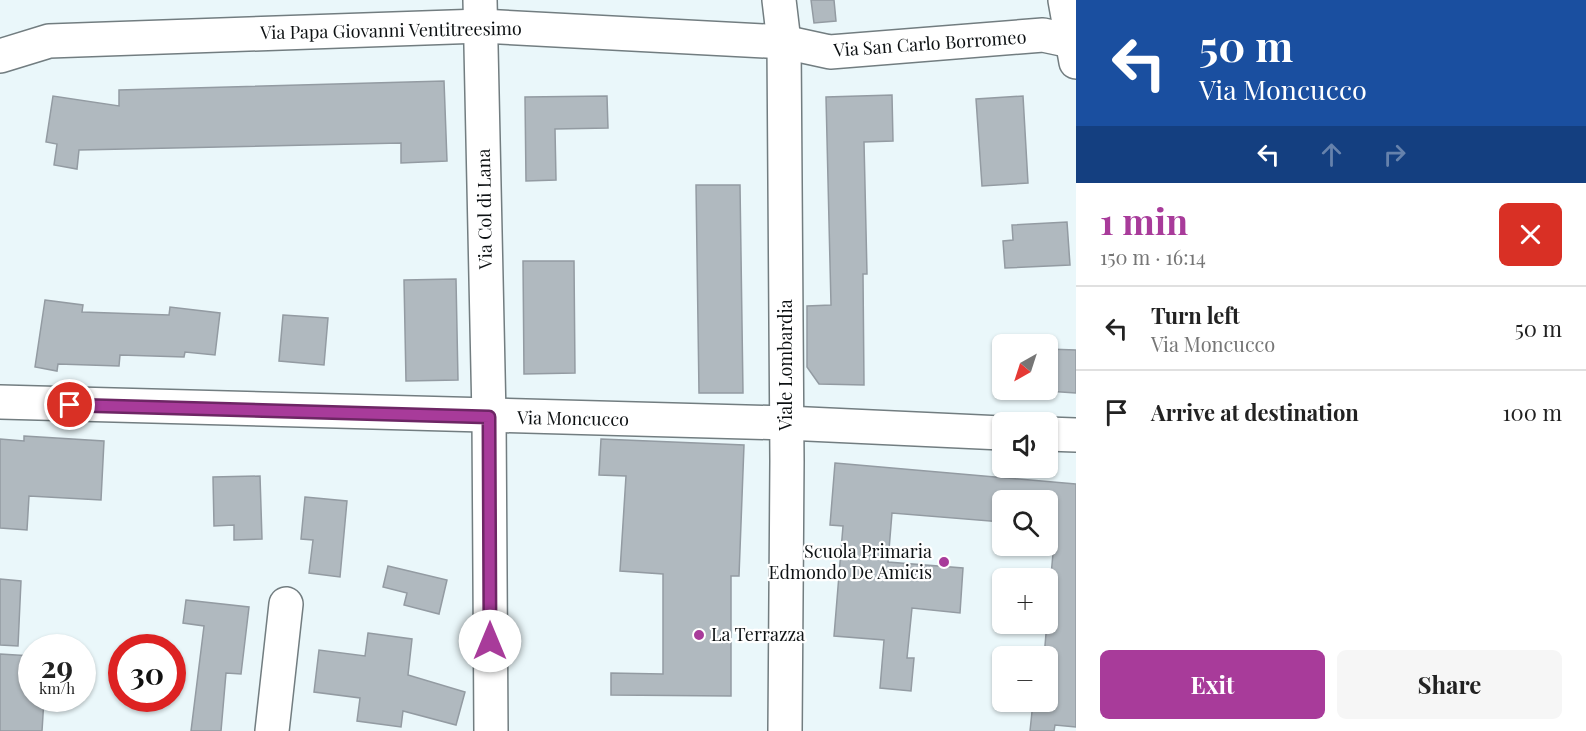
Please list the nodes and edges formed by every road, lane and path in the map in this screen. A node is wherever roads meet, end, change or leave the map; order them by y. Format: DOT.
graph roads {
  1 [pos="778,0"];
  2 [pos="1065,0"];
  3 [pos="481,13"];
  4 [pos="783,42"];
  5 [pos="1075,49"];
  6 [pos="0,56"];
  7 [pos="0,402"];
  8 [pos="489,417"];
  9 [pos="786,423"];
  10 [pos="992,433"];
  11 [pos="1058,434"];
  12 [pos="1076,435"];
  13 [pos="286,604"];
  14 [pos="272,731"];
  15 [pos="491,731"];
  16 [pos="784,731"];
  1 -- 4 [label="street, Viale Lombardia"];
  2 -- 5 [label="street"];
  3 -- 4 [label="street, Via Papa Giovanni Ventitreesimo"];
  3 -- 6 [label="street, Via Papa Giovanni Ventitreesimo"];
  3 -- 8 [label="street, Via Col di Lana"];
  4 -- 5 [label="street, Via San Carlo Borromeo"];
  4 -- 9 [label="street, Viale Lombardia"];
  7 -- 8 [label="street, Via Moncucco"];
  8 -- 9 [label="street, Via Moncucco"];
  8 -- 15 [label="street, Via Col di Lana"];
  9 -- 10 [label="street, Via Moncucco"];
  9 -- 16 [label="street, Viale Lombardia"];
  11 -- 12 [label="street"];
  13 -- 14 [label="street"];
}
